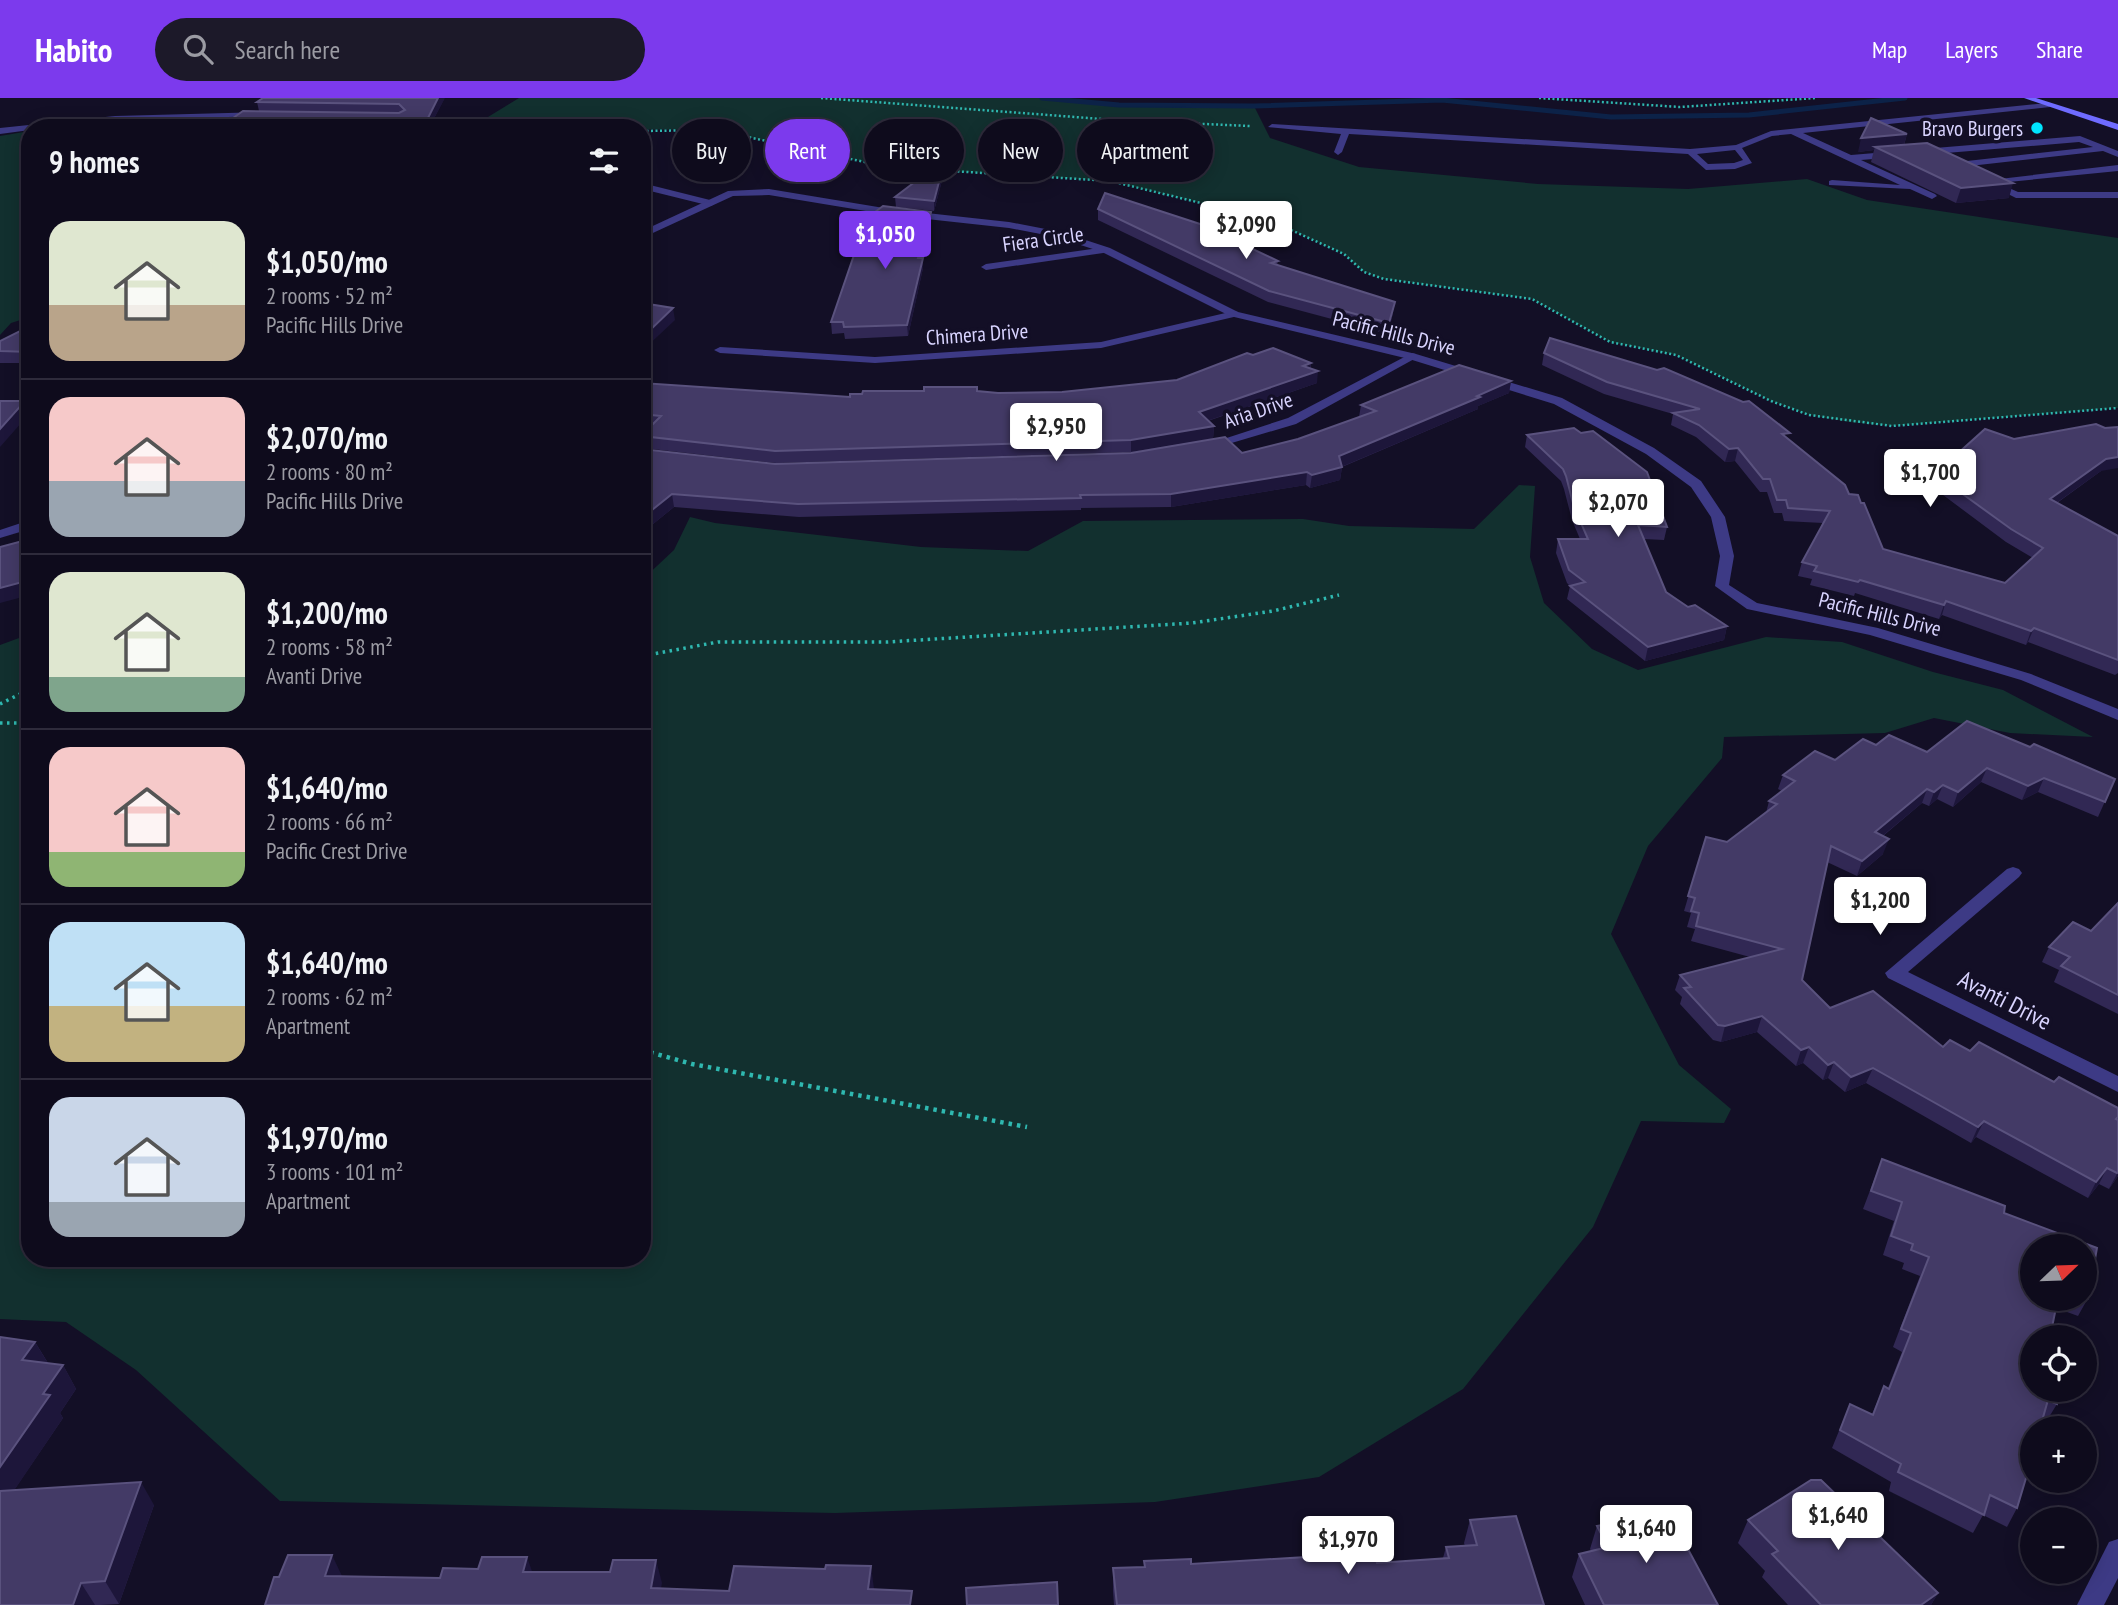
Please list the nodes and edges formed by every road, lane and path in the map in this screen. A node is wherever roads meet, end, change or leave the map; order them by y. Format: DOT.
graph roads {
  1 [pos="821,98"];
  2 [pos="1539,98"];
  3 [pos="1815,98"];
  4 [pos="2028,98"];
  5 [pos="2060,98"];
  6 [pos="2048,105"];
  7 [pos="273,115"];
  8 [pos="2118,117"];
  9 [pos="106,119"];
  10 [pos="2118,127"];
  11 [pos="1272,128"];
  12 [pos="21,129"];
  13 [pos="651,130"];
  14 [pos="0,131"];
  15 [pos="1793,132"];
  16 [pos="1345,134"];
  17 [pos="1737,147"];
  18 [pos="2106,149"];
  19 [pos="1922,150"];
  20 [pos="1338,152"];
  21 [pos="1690,152"];
  22 [pos="2118,154"];
  23 [pos="1850,158"];
  24 [pos="1952,165"];
  25 [pos="2118,168"];
  26 [pos="1889,176"];
  27 [pos="1987,181"];
  28 [pos="651,188"];
  29 [pos="1916,188"];
  30 [pos="2118,195"];
  31 [pos="1932,196"];
  32 [pos="711,204"];
  33 [pos="651,231"];
  34 [pos="1106,250"];
  35 [pos="986,267"];
  36 [pos="1234,314"];
  37 [pos="720,350"];
  38 [pos="1412,356"];
  39 [pos="2118,408"];
  40 [pos="1193,448"];
  41 [pos="21,527"];
  42 [pos="0,534"];
  43 [pos="1339,595"];
  44 [pos="651,654"];
  45 [pos="21,694"];
  46 [pos="0,705"];
  47 [pos="2118,715"];
  48 [pos="0,723"];
  49 [pos="21,723"];
  50 [pos="2013,873"];
  51 [pos="651,1053"];
  52 [pos="2118,1084"];
  53 [pos="1027,1127"];
  54 [pos="2118,1551"];
  55 [pos="2090,1605"];
  1 -- 11 [label="path"];
  2 -- 3 [label="path"];
  4 -- 6 [label="main road"];
  5 -- 8 [label="main road"];
  6 -- 10 [label="main road"];
  6 -- 15 [label="street"];
  7 -- 9 [label="street"];
  11 -- 16 [label="street"];
  12 -- 14 [label="street"];
  13 -- 39 [label="path"];
  15 -- 17 [label="street"];
  15 -- 23 [label="street"];
  16 -- 20 [label="street"];
  16 -- 21 [label="street"];
  17 -- 21 [label="street"];
  17 -- 21 [label="street"];
  18 -- 19 [label="street"];
  18 -- 22 [label="street"];
  18 -- 24 [label="street"];
  19 -- 23 [label="street"];
  19 -- 24 [label="street"];
  23 -- 26 [label="street"];
  24 -- 27 [label="street"];
  25 -- 27 [label="street"];
  26 -- 29 [label="street"];
  26 -- 29 [label="street"];
  27 -- 30 [label="street"];
  28 -- 32 [label="street"];
  29 -- 31 [label="street"];
  32 -- 33 [label="street, Pacific Hills Drive"];
  32 -- 34 [label="street, Pacific Hills Drive"];
  34 -- 35 [label="street, Fiera Circle"];
  34 -- 36 [label="street, Pacific Hills Drive"];
  36 -- 37 [label="street, Chimera Drive"];
  36 -- 38 [label="street, Pacific Hills Drive"];
  38 -- 40 [label="street, Aria Drive"];
  38 -- 47 [label="street, Pacific Hills Drive"];
  41 -- 42 [label="street"];
  43 -- 44 [label="path"];
  45 -- 46 [label="path"];
  48 -- 49 [label="path"];
  50 -- 52 [label="street, Avanti Drive"];
  51 -- 53 [label="path"];
  54 -- 55 [label="street"];
}
